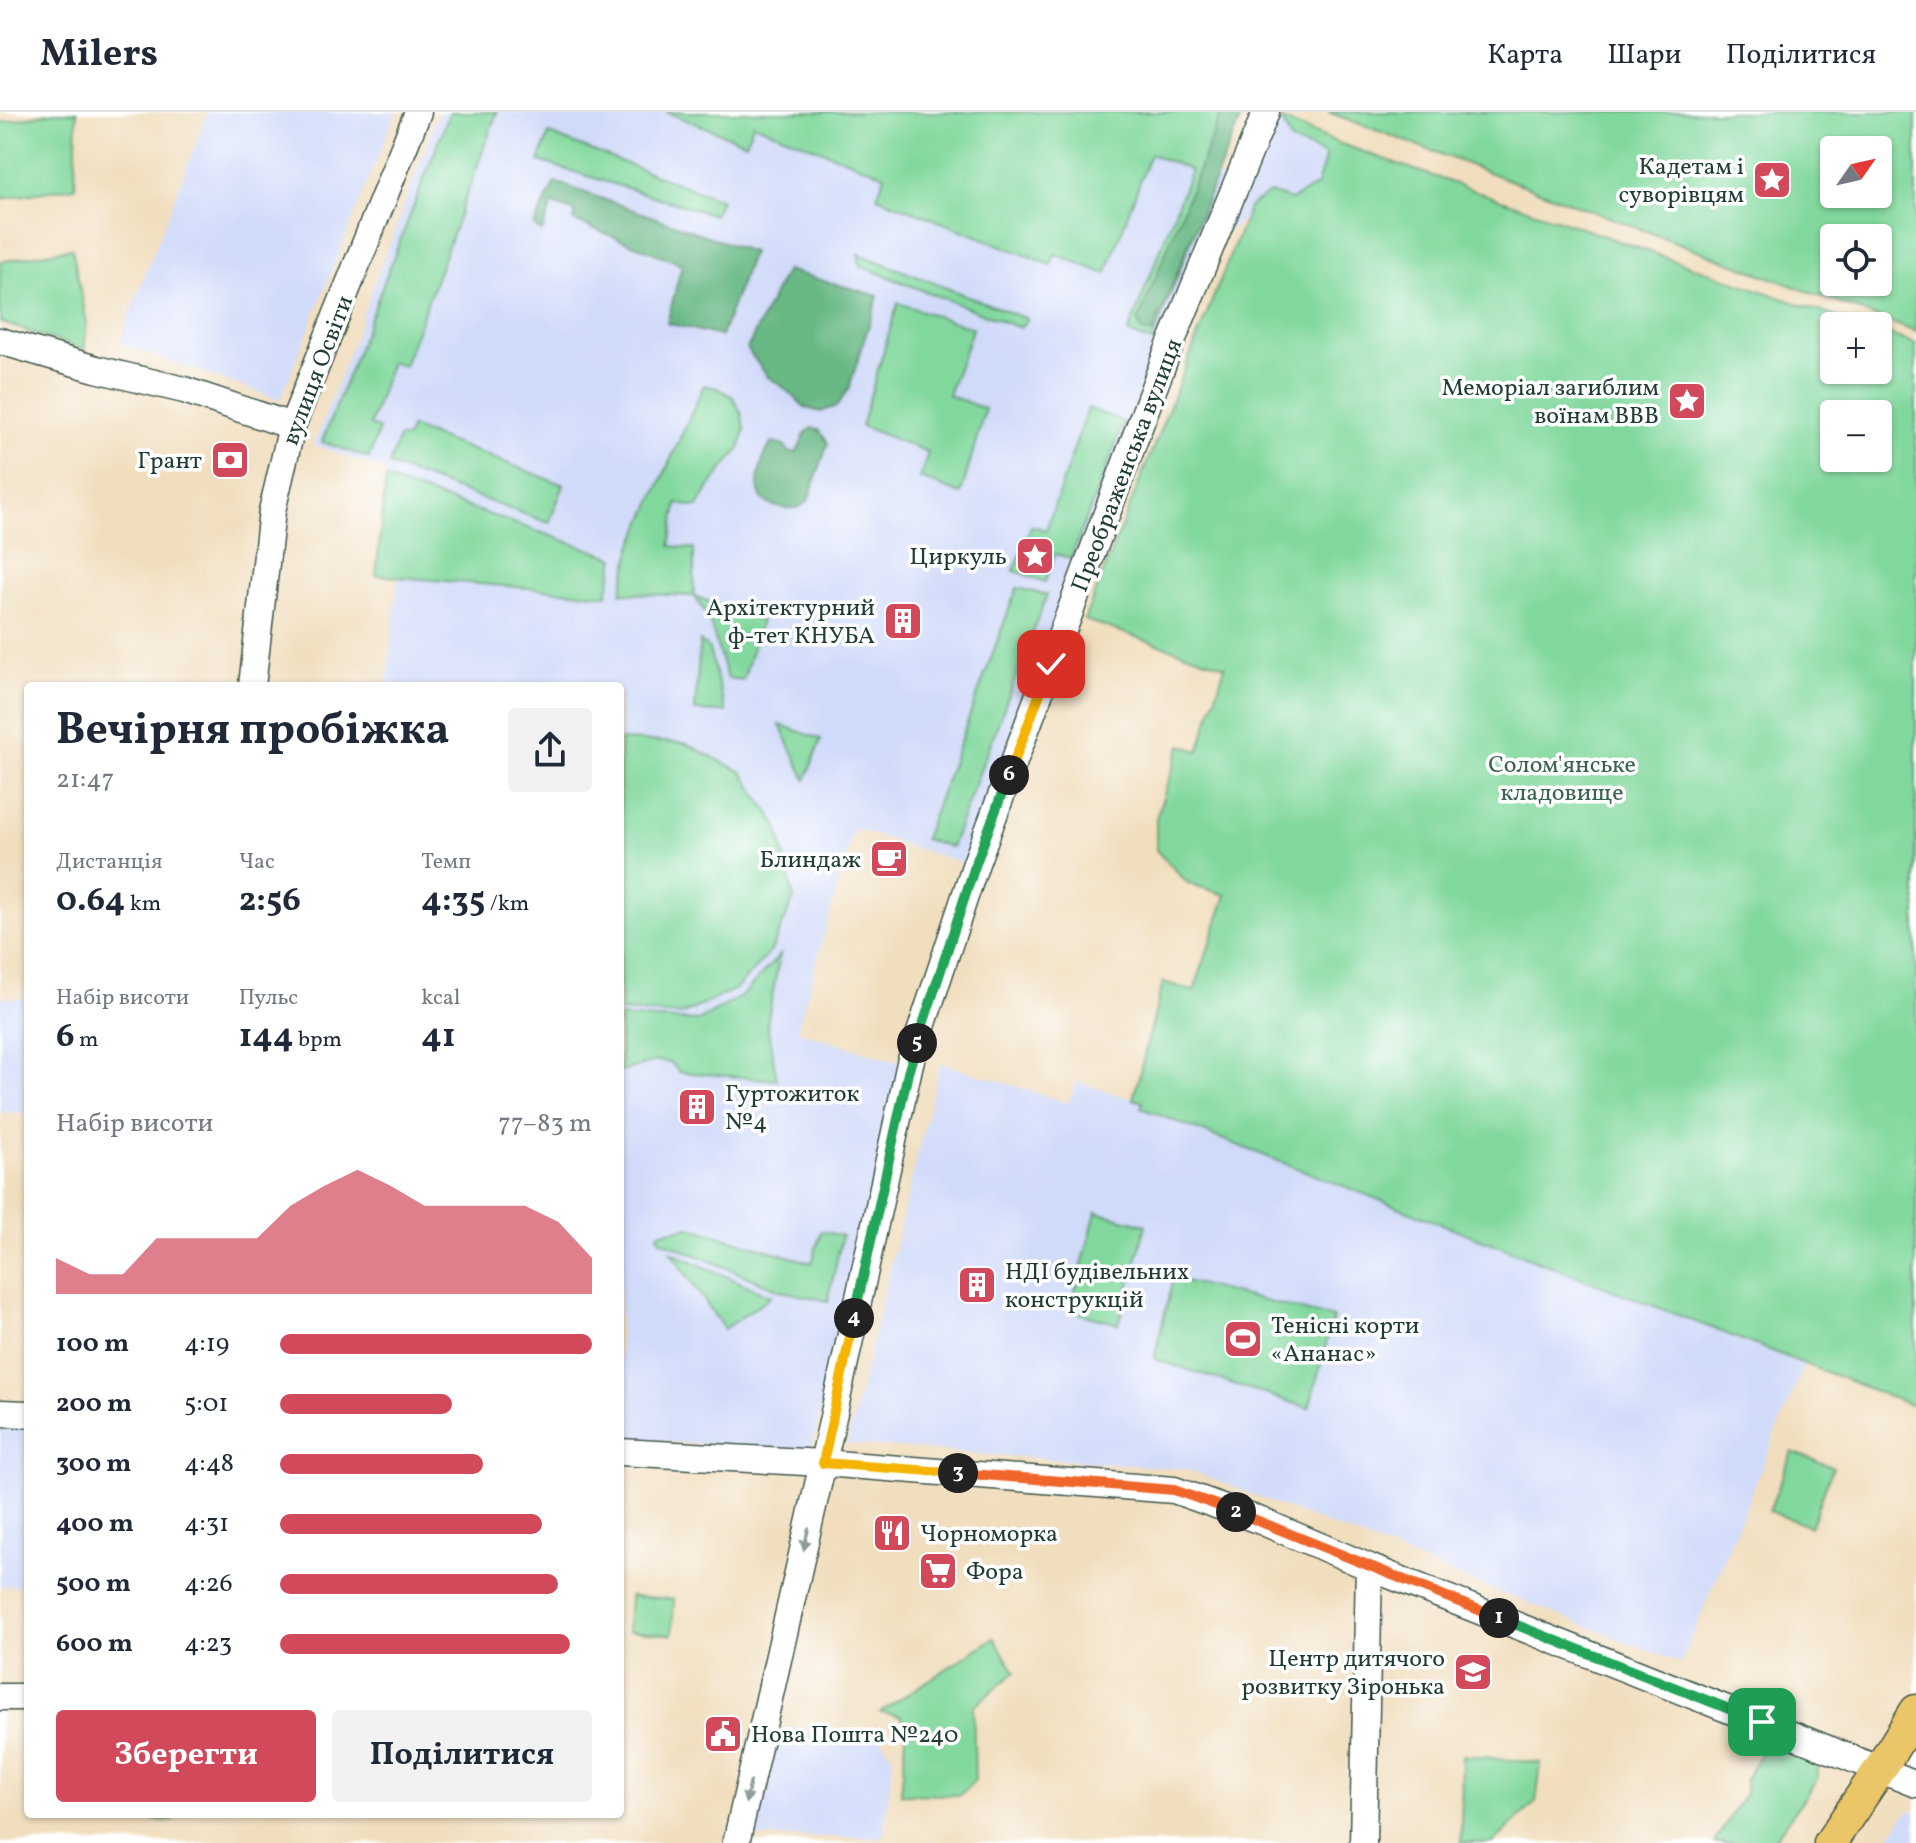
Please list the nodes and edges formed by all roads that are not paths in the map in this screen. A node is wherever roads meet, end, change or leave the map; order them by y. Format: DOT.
graph roads {
  1 [pos="418,112"];
  2 [pos="1266,112"];
  3 [pos="0,341"];
  4 [pos="292,426"];
  5 [pos="252,682"];
  6 [pos="0,1413"];
  7 [pos="24,1414"];
  8 [pos="624,1452"];
  9 [pos="823,1463"];
  10 [pos="1369,1567"];
  11 [pos="0,1697"];
  12 [pos="24,1697"];
  13 [pos="1916,1711"];
  14 [pos="1880,1769"];
  15 [pos="1916,1784"];
  16 [pos="736,1843"];
  17 [pos="1363,1843"];
  18 [pos="1830,1843"];
  1 -- 4 [label="street, вулиця Освіти"];
  2 -- 9 [label="street, Преображенська вулиця"];
  3 -- 4 [label="street"];
  4 -- 5 [label="street, вулиця Освіти"];
  6 -- 7 [label="street"];
  8 -- 9 [label="street"];
  9 -- 10 [label="street"];
  9 -- 16 [label="street, Преображенська вулиця, one-way"];
  10 -- 14 [label="street"];
  10 -- 17 [label="street"];
  11 -- 12 [label="street"];
  13 -- 14 [label="main road"];
  14 -- 15 [label="street"];
  14 -- 18 [label="main road"];
}
